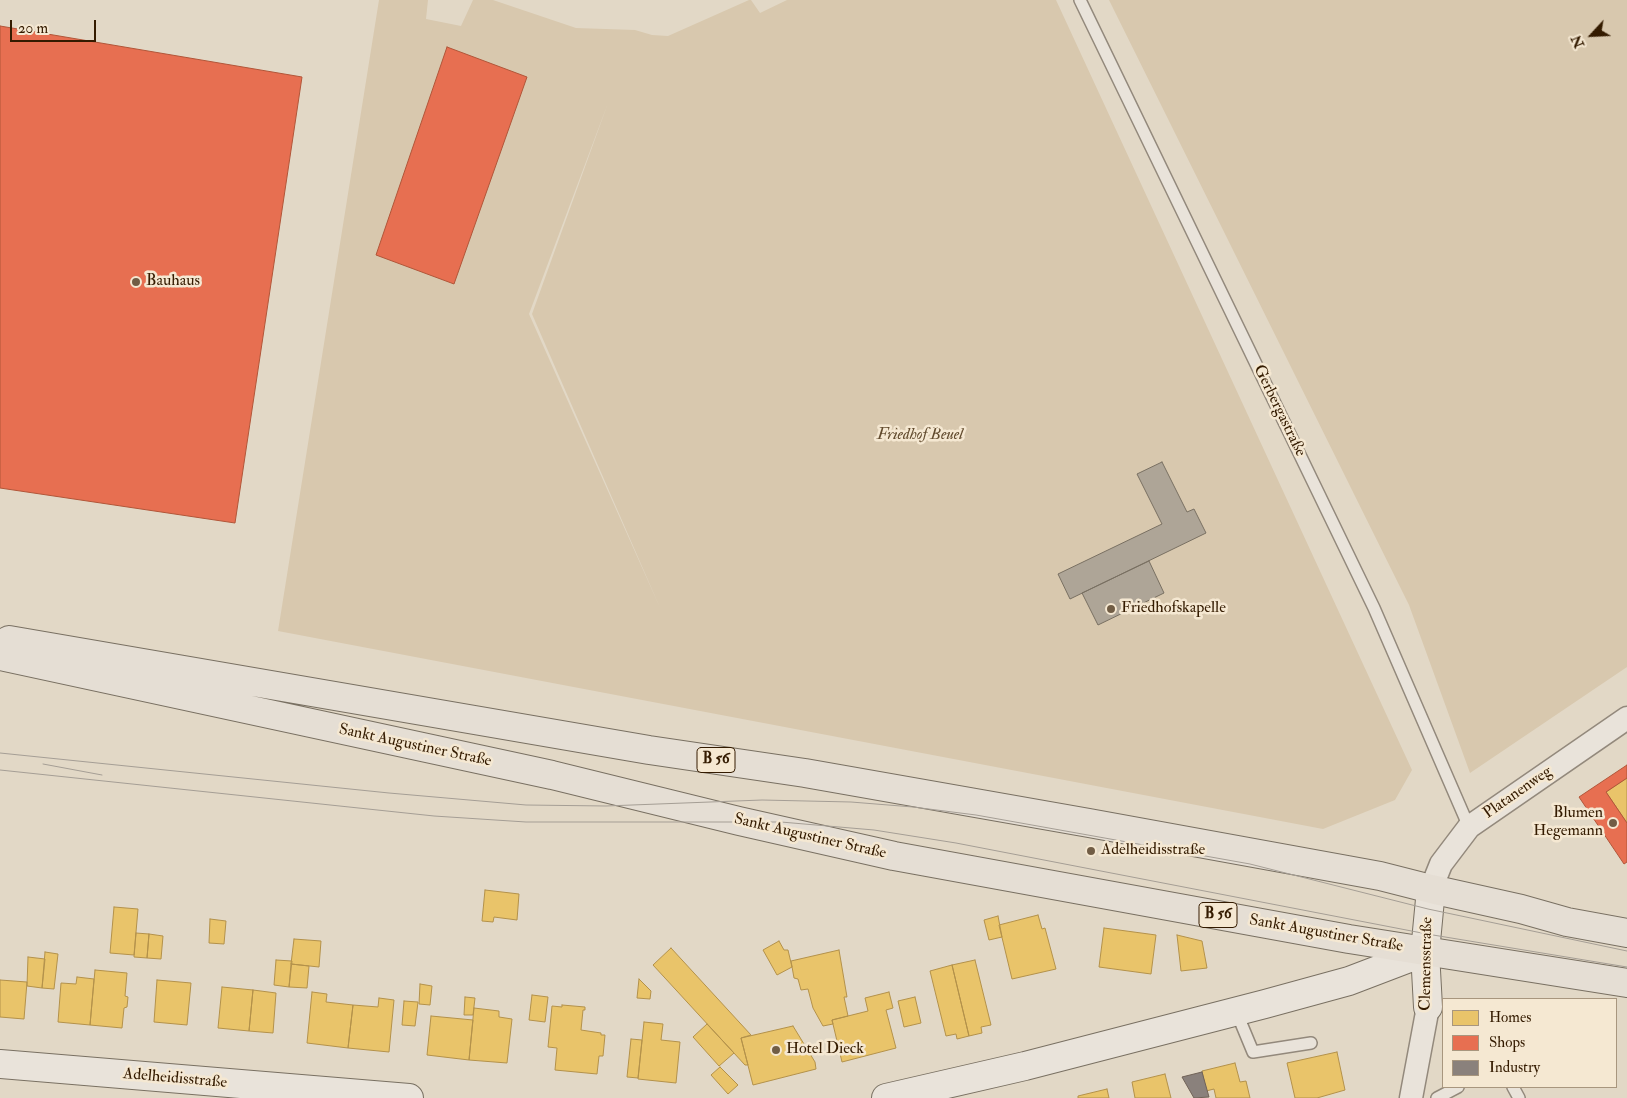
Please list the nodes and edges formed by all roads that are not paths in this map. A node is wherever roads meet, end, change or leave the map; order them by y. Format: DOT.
graph roads {
  1 [pos="1080,0"];
  2 [pos="0,638"];
  3 [pos="0,656"];
  4 [pos="1627,718"];
  5 [pos="1469,827"];
  6 [pos="1431,890"];
  7 [pos="1627,933"];
  8 [pos="1425,952"];
  9 [pos="1627,983"];
  10 [pos="1428,1006"];
  11 [pos="1236,1011"];
  12 [pos="1311,1043"];
  13 [pos="0,1064"];
  14 [pos="1456,1088"];
  15 [pos="951,1090"];
  16 [pos="409,1098"];
  17 [pos="886,1098"];
  18 [pos="1411,1098"];
  19 [pos="1437,1098"];
  1 -- 5 [label="lane, Gerbergastraße"];
  2 -- 6 [label="main road, Sankt Augustiner Straße / B 56"];
  3 -- 8 [label="main road, Sankt Augustiner Straße / B 56"];
  4 -- 5 [label="street, Platanenweg"];
  5 -- 6 [label="street, Platanenweg"];
  6 -- 7 [label="main road, Sankt Augustiner Straße / B 56"];
  6 -- 8 [label="street, Clemensstraße"];
  8 -- 9 [label="main road, Sankt Augustiner Straße / B 56"];
  8 -- 10 [label="street, Clemensstraße"];
  8 -- 11 [label="street"];
  10 -- 18 [label="street, Clemensstraße"];
  11 -- 12 [label="lane"];
  11 -- 15 [label="street"];
  13 -- 16 [label="street, Adelheidisstraße"];
  14 -- 19 [label="lane"];
  15 -- 17 [label="street"];
}
